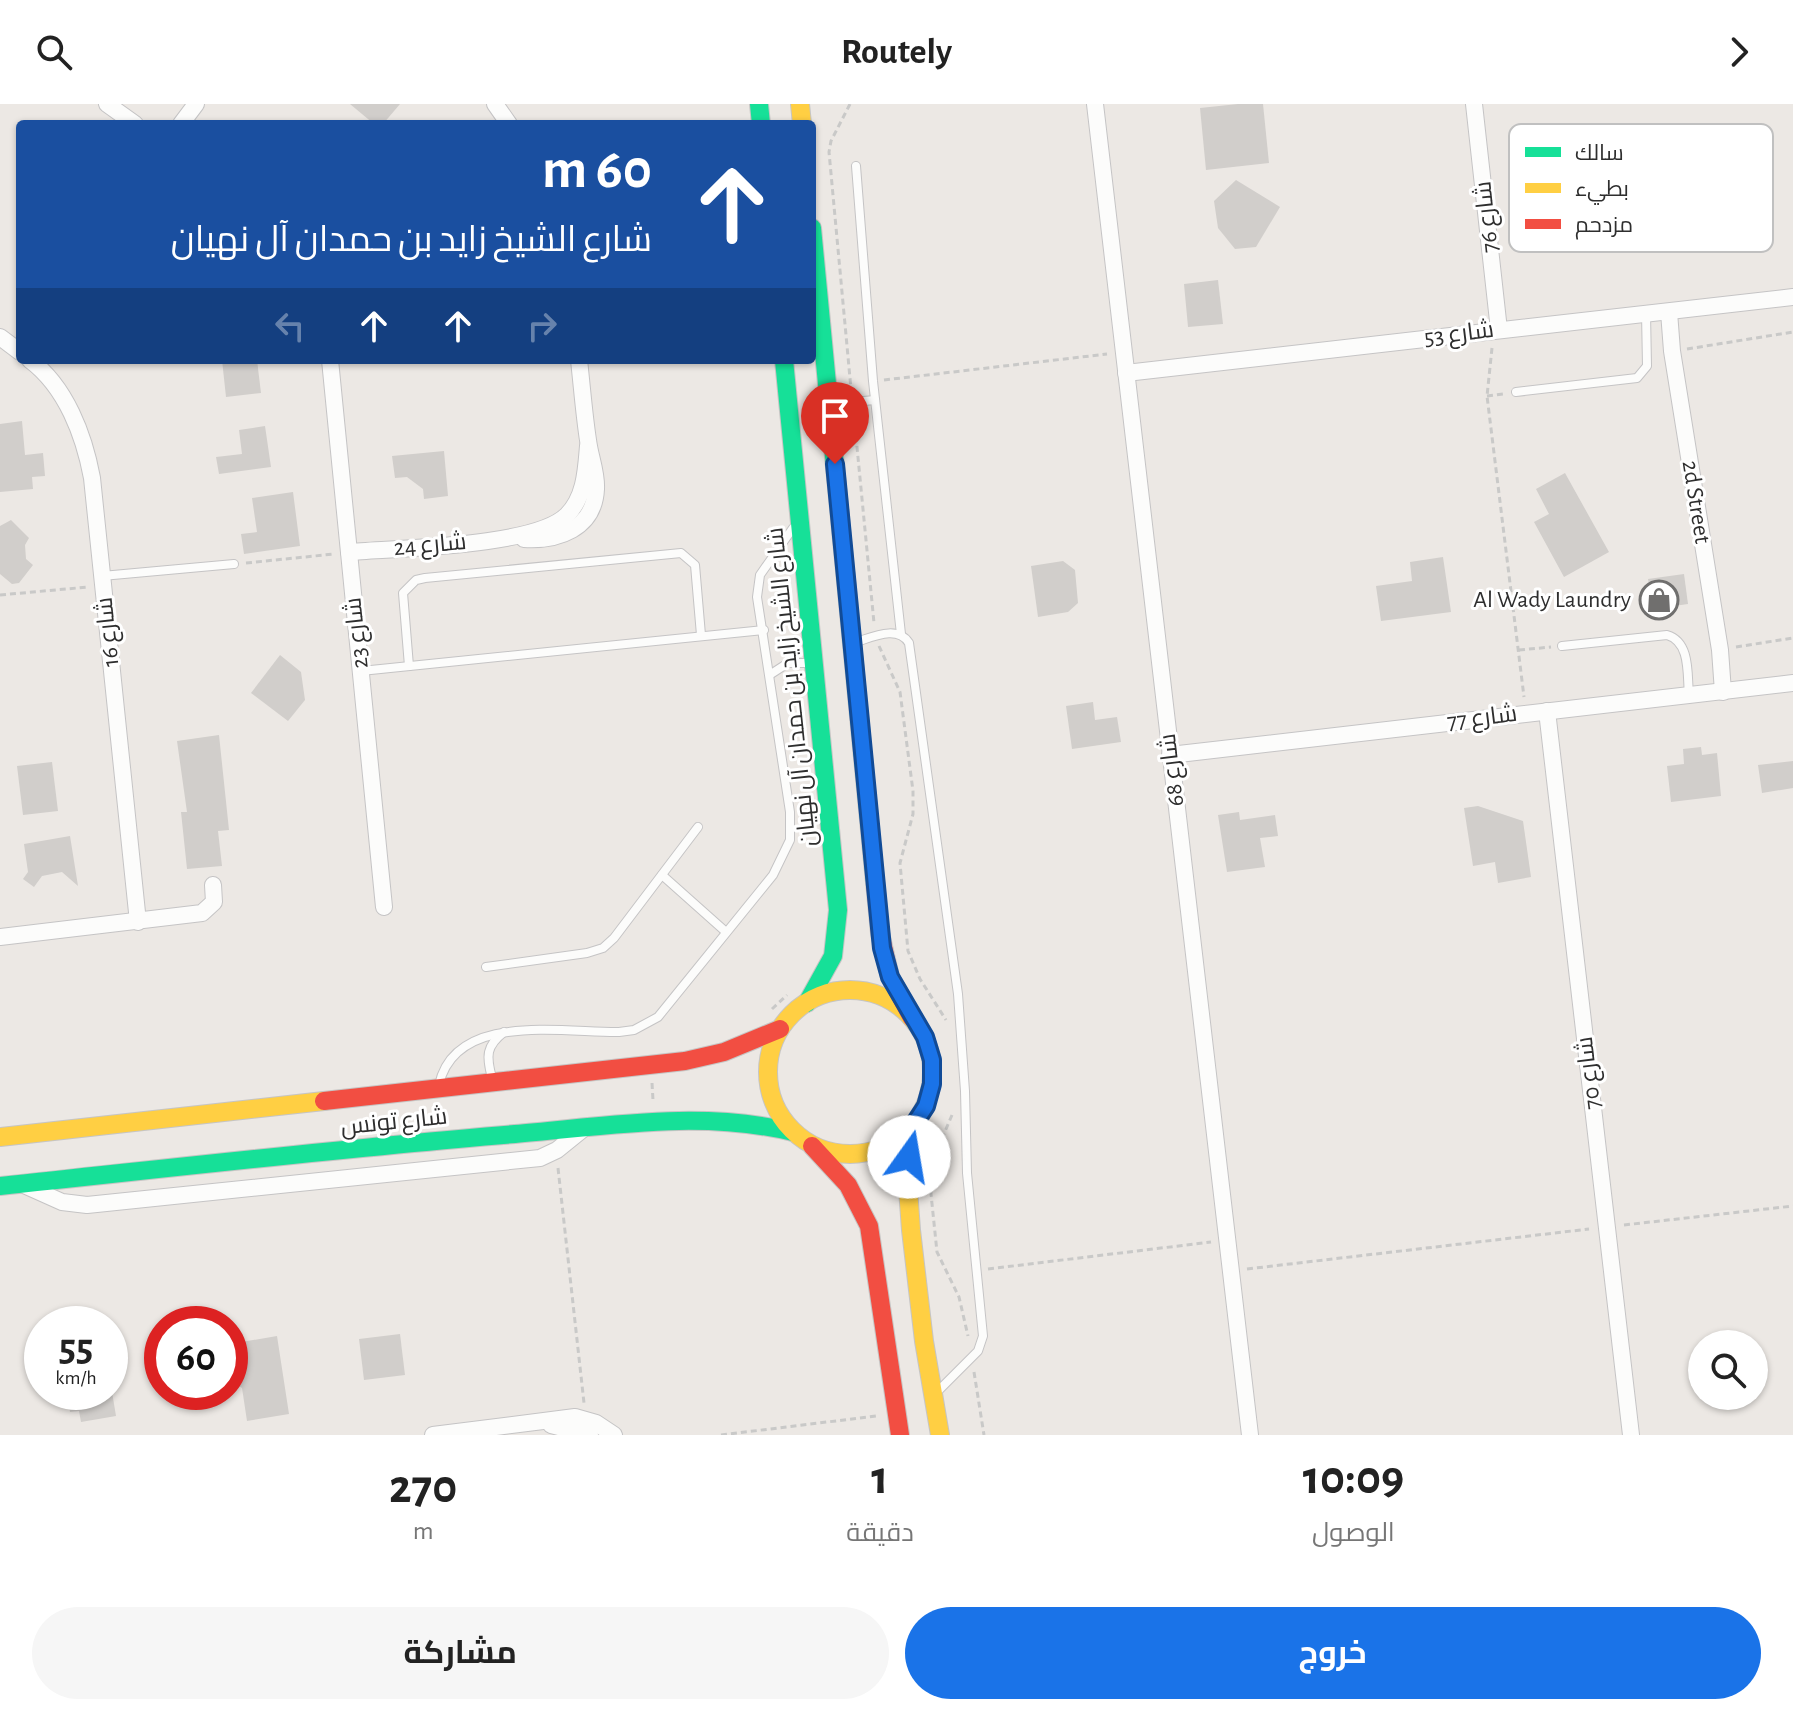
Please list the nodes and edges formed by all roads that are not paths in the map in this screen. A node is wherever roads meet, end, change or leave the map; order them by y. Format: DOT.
graph roads {
  1 [pos="107,104"];
  2 [pos="1095,104"];
  3 [pos="1474,104"];
  4 [pos="129,120"];
  5 [pos="856,166"];
  6 [pos="816,269"];
  7 [pos="1793,297"];
  8 [pos="1669,312"];
  9 [pos="1646,313"];
  10 [pos="1499,330"];
  11 [pos="34,364"];
  12 [pos="330,364"];
  13 [pos="579,364"];
  14 [pos="784,364"];
  15 [pos="1126,373"];
  16 [pos="1516,392"];
  17 [pos="875,400"];
  18 [pos="829,404"];
  19 [pos="799,517"];
  20 [pos="349,552"];
  21 [pos="234,564"];
  22 [pos="103,581"];
  23 [pos="764,630"];
  24 [pos="901,634"];
  25 [pos="701,635"];
  26 [pos="853,643"];
  27 [pos="1562,646"];
  28 [pos="814,663"];
  29 [pos="409,666"];
  30 [pos="361,671"];
  31 [pos="771,674"];
  32 [pos="1793,683"];
  33 [pos="1723,692"];
  34 [pos="1689,696"];
  35 [pos="1547,711"];
  36 [pos="1170,755"];
  37 [pos="698,827"];
  38 [pos="662,875"];
  39 [pos="213,885"];
  40 [pos="384,907"];
  41 [pos="138,922"];
  42 [pos="726,932"];
  43 [pos="0,937"];
  44 [pos="486,967"];
  45 [pos="800,996"];
  46 [pos="912,1018"];
  47 [pos="780,1029"];
  48 [pos="505,1031"];
  49 [pos="494,1084"];
  50 [pos="438,1090"];
  51 [pos="913,1126"];
  52 [pos="583,1129"];
  53 [pos="793,1132"];
  54 [pos="0,1137"];
  55 [pos="810,1144"];
  56 [pos="23,1184"];
  57 [pos="0,1186"];
  58 [pos="933,1396"];
  59 [pos="599,1429"];
  60 [pos="433,1435"];
  61 [pos="900,1435"];
  62 [pos="940,1435"];
  63 [pos="1250,1435"];
  64 [pos="1631,1435"];
  1 -- 4 [label="street"];
  2 -- 15 [label="street, شارع 68"];
  3 -- 10 [label="street, شارع 76"];
  5 -- 17 [label="lane"];
  6 -- 18 [label="main road"];
  7 -- 8 [label="street, شارع 53"];
  8 -- 9 [label="street, شارع 53"];
  8 -- 33 [label="street, 2d Street"];
  9 -- 10 [label="street, شارع 53"];
  9 -- 16 [label="lane"];
  10 -- 15 [label="street, شارع 53"];
  11 -- 22 [label="street, شارع 16"];
  12 -- 20 [label="street, شارع 23"];
  13 -- 20 [label="street, شارع 24"];
  14 -- 19 [label="main road, شارع الشيخ زايد بن حمدان آل نهيان"];
  15 -- 36 [label="street, شارع 68"];
  17 -- 18 [label="lane"];
  17 -- 24 [label="lane"];
  18 -- 26 [label="main road"];
  19 -- 23 [label="lane"];
  19 -- 28 [label="main road, شارع الشيخ زايد بن حمدان آل نهيان"];
  20 -- 30 [label="street, شارع 23"];
  21 -- 22 [label="lane"];
  22 -- 41 [label="street, شارع 16"];
  23 -- 25 [label="lane"];
  23 -- 31 [label="lane"];
  24 -- 26 [label="lane"];
  24 -- 58 [label="lane"];
  25 -- 29 [label="lane"];
  25 -- 29 [label="lane"];
  26 -- 46 [label="main road"];
  27 -- 34 [label="lane"];
  28 -- 31 [label="lane"];
  28 -- 45 [label="main road, شارع الشيخ زايد بن حمدان آل نهيان"];
  29 -- 30 [label="lane"];
  30 -- 40 [label="street, شارع 23"];
  31 -- 42 [label="lane"];
  32 -- 33 [label="street, شارع 77"];
  33 -- 34 [label="street, شارع 77"];
  34 -- 35 [label="street, شارع 77"];
  35 -- 36 [label="street, شارع 77"];
  35 -- 64 [label="street, شارع 70"];
  36 -- 63 [label="street, شارع 68"];
  37 -- 38 [label="lane"];
  38 -- 42 [label="lane"];
  38 -- 44 [label="lane"];
  39 -- 41 [label="street"];
  41 -- 43 [label="street"];
  42 -- 48 [label="lane"];
  45 -- 46 [label="main road"];
  45 -- 47 [label="main road"];
  46 -- 51 [label="main road"];
  47 -- 49 [label="main road, شارع تونس"];
  47 -- 53 [label="main road"];
  48 -- 49 [label="lane"];
  48 -- 50 [label="lane"];
  49 -- 50 [label="main road, شارع تونس"];
  50 -- 54 [label="main road, شارع تونس"];
  51 -- 55 [label="main road"];
  51 -- 58 [label="main road"];
  52 -- 53 [label="main road, شارع تونس"];
  52 -- 56 [label="main road, شارع تونس"];
  52 -- 56 [label="street"];
  53 -- 55 [label="main road"];
  55 -- 61 [label="main road"];
  56 -- 57 [label="main road, شارع تونس"];
  58 -- 62 [label="main road"];
  59 -- 60 [label="street"];
}
